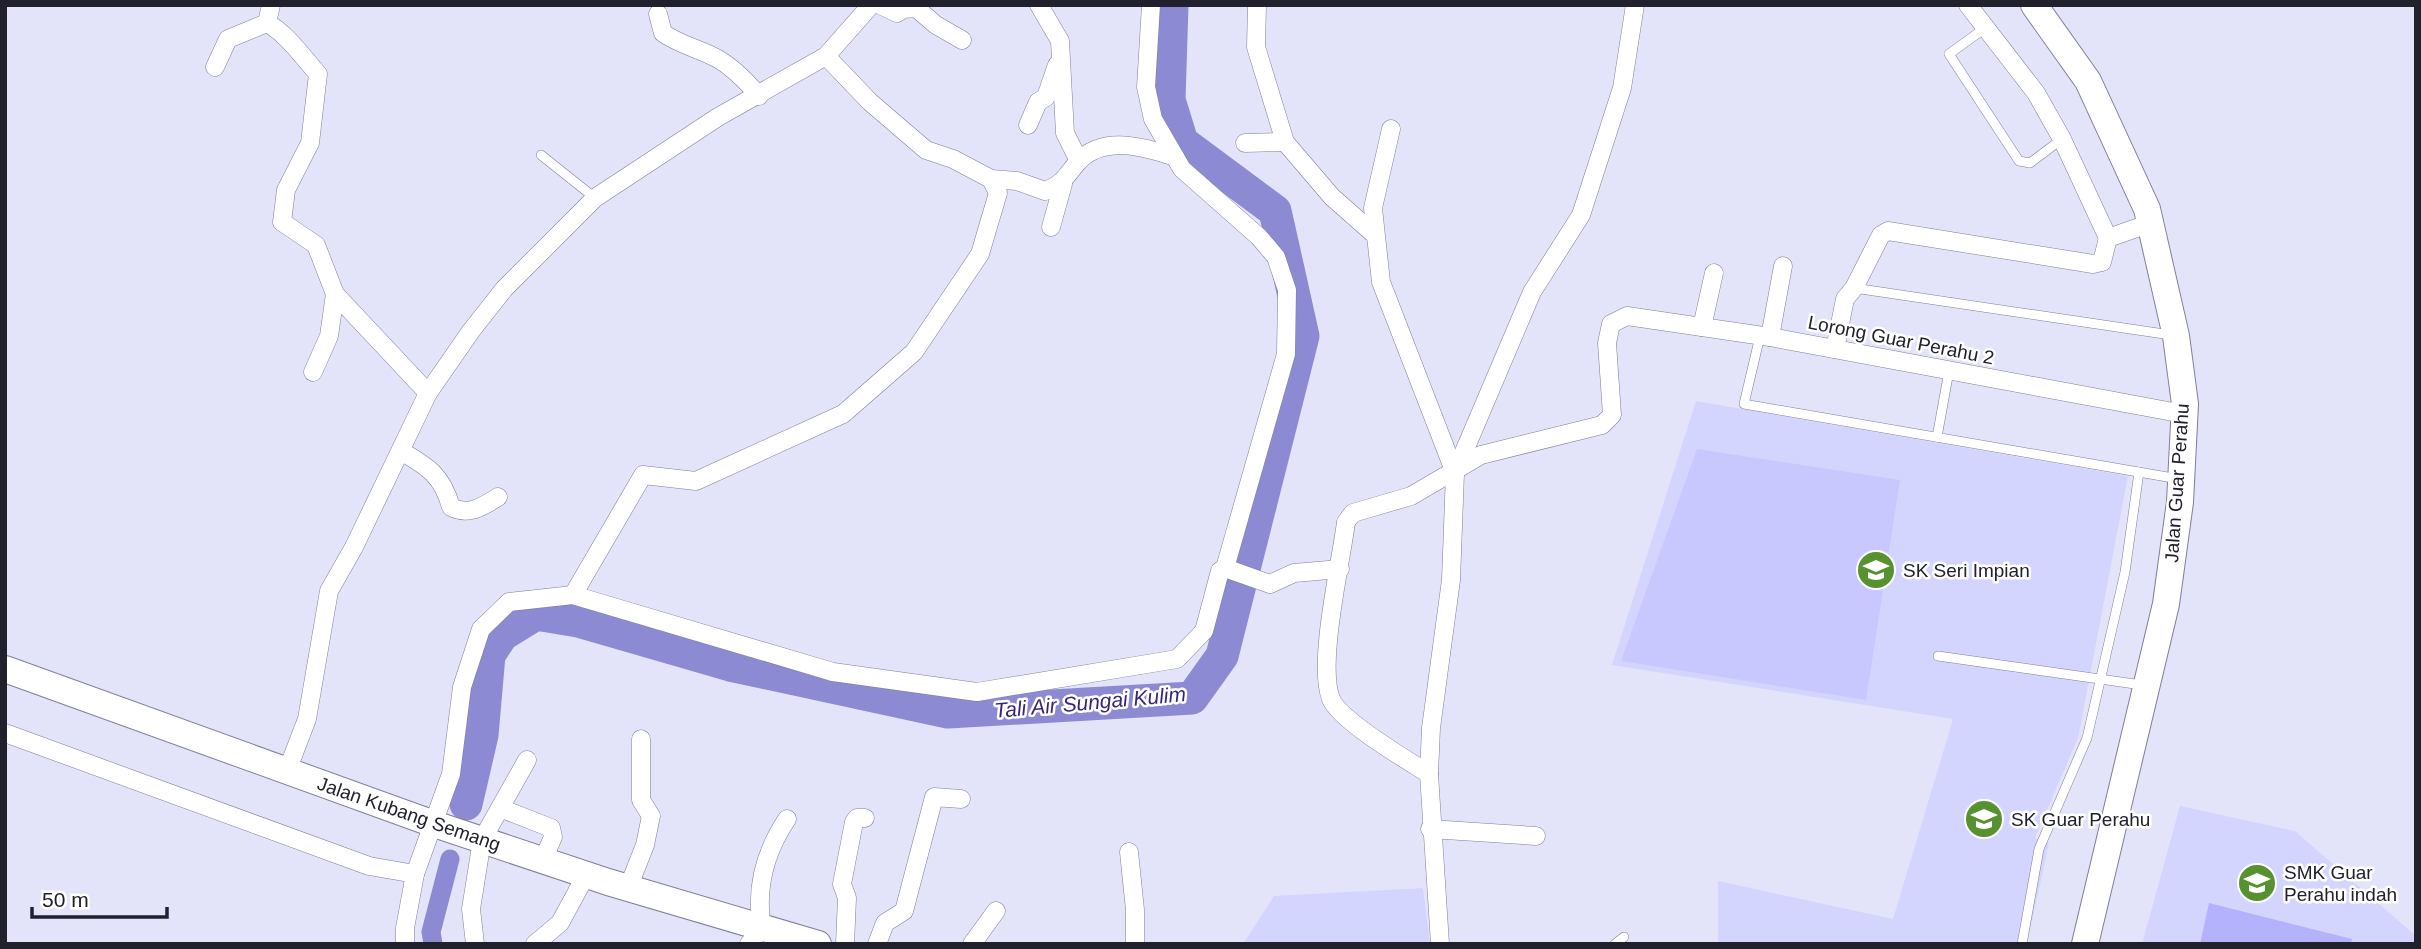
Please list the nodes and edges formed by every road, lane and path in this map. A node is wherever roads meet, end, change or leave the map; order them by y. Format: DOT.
graph roads {
  1 [pos="871,5"];
  2 [pos="880,5"];
  3 [pos="1039,5"];
  4 [pos="1151,5"];
  5 [pos="1257,5"];
  6 [pos="1635,5"];
  7 [pos="1968,5"];
  8 [pos="2034,5"];
  9 [pos="269,14"];
  10 [pos="657,14"];
  11 [pos="1985,28"];
  12 [pos="962,40"];
  13 [pos="1060,41"];
  14 [pos="826,56"];
  15 [pos="215,67"];
  16 [pos="759,96"];
  17 [pos="1028,125"];
  18 [pos="1391,130"];
  19 [pos="2062,139"];
  20 [pos="1285,142"];
  21 [pos="1245,143"];
  22 [pos="541,155"];
  23 [pos="1175,157"];
  24 [pos="1079,161"];
  25 [pos="991,179"];
  26 [pos="1063,184"];
  27 [pos="595,198"];
  28 [pos="2151,223"];
  29 [pos="1051,227"];
  30 [pos="1374,234"];
  31 [pos="2108,238"];
  32 [pos="1783,266"];
  33 [pos="1714,273"];
  34 [pos="1854,288"];
  35 [pos="335,294"];
  36 [pos="1702,327"];
  37 [pos="2176,336"];
  38 [pos="1765,337"];
  39 [pos="1835,349"];
  40 [pos="1949,371"];
  41 [pos="313,372"];
  42 [pos="428,393"];
  43 [pos="2184,414"];
  44 [pos="1937,437"];
  45 [pos="401,451"];
  46 [pos="1455,472"];
  47 [pos="2139,472"];
  48 [pos="2181,479"];
  49 [pos="498,497"];
  50 [pos="1229,569"];
  51 [pos="1340,569"];
  52 [pos="573,595"];
  53 [pos="1938,656"];
  54 [pos="5,669"];
  55 [pos="2101,678"];
  56 [pos="2147,686"];
  57 [pos="5,733"];
  58 [pos="641,739"];
  59 [pos="527,760"];
  60 [pos="287,771"];
  61 [pos="1429,774"];
  62 [pos="961,799"];
  63 [pos="500,808"];
  64 [pos="865,818"];
  65 [pos="787,819"];
  66 [pos="434,824"];
  67 [pos="1430,829"];
  68 [pos="1536,836"];
  69 [pos="482,840"];
  70 [pos="1129,852"];
  71 [pos="543,860"];
  72 [pos="415,874"];
  73 [pos="586,874"];
  74 [pos="628,888"];
  75 [pos="996,911"];
  76 [pos="755,936"];
  77 [pos="1624,937"];
  78 [pos="405,944"];
  79 [pos="475,944"];
  80 [pos="535,944"];
  81 [pos="818,944"];
  82 [pos="845,944"];
  83 [pos="877,944"];
  84 [pos="972,944"];
  85 [pos="1135,944"];
  86 [pos="1440,944"];
  87 [pos="1615,944"];
  88 [pos="2022,944"];
  89 [pos="2085,944"];
  1 -- 14 [label="street"];
  2 -- 12 [label="street"];
  3 -- 13 [label="street"];
  4 -- 23 [label="street"];
  5 -- 20 [label="street"];
  6 -- 46 [label="street"];
  7 -- 11 [label="street"];
  8 -- 28 [label="street, Jalan Guar Perahu"];
  9 -- 15 [label="street"];
  9 -- 35 [label="street"];
  10 -- 16 [label="street"];
  11 -- 19 [label="street"];
  11 -- 19 [label="lane"];
  13 -- 17 [label="street"];
  13 -- 24 [label="street"];
  14 -- 16 [label="street"];
  14 -- 25 [label="street"];
  16 -- 27 [label="street"];
  18 -- 30 [label="street"];
  19 -- 31 [label="street"];
  20 -- 21 [label="street"];
  20 -- 30 [label="street"];
  22 -- 27 [label="lane"];
  23 -- 24 [label="street"];
  23 -- 50 [label="street"];
  24 -- 26 [label="street"];
  25 -- 26 [label="street"];
  25 -- 52 [label="street"];
  26 -- 29 [label="street"];
  27 -- 42 [label="street"];
  28 -- 31 [label="street"];
  28 -- 37 [label="street, Jalan Guar Perahu"];
  30 -- 46 [label="street"];
  31 -- 34 [label="street"];
  32 -- 38 [label="street"];
  33 -- 36 [label="street"];
  34 -- 37 [label="lane"];
  34 -- 39 [label="street"];
  35 -- 41 [label="street"];
  35 -- 42 [label="street"];
  36 -- 38 [label="street, Lorong Guar Perahu 2"];
  36 -- 46 [label="street, Lorong Guar Perahu 2"];
  37 -- 43 [label="street, Jalan Guar Perahu"];
  38 -- 39 [label="street, Lorong Guar Perahu 2"];
  38 -- 44 [label="lane"];
  39 -- 40 [label="street, Lorong Guar Perahu 2"];
  40 -- 43 [label="street, Lorong Guar Perahu 2"];
  40 -- 44 [label="lane"];
  42 -- 45 [label="street"];
  43 -- 48 [label="street, Jalan Guar Perahu"];
  44 -- 47 [label="lane"];
  45 -- 49 [label="street"];
  45 -- 60 [label="street"];
  46 -- 51 [label="street"];
  46 -- 61 [label="street"];
  47 -- 48 [label="lane"];
  47 -- 55 [label="lane"];
  48 -- 56 [label="street, Jalan Guar Perahu"];
  50 -- 51 [label="street"];
  50 -- 52 [label="street"];
  51 -- 61 [label="street"];
  52 -- 66 [label="street"];
  53 -- 55 [label="lane"];
  54 -- 60 [label="street, Jalan Kubang Semang"];
  55 -- 56 [label="lane"];
  55 -- 88 [label="lane"];
  56 -- 89 [label="street, Jalan Guar Perahu"];
  57 -- 72 [label="street"];
  58 -- 74 [label="street"];
  59 -- 63 [label="street"];
  60 -- 66 [label="street, Jalan Kubang Semang"];
  61 -- 67 [label="street"];
  62 -- 83 [label="street"];
  63 -- 69 [label="street"];
  63 -- 71 [label="street"];
  64 -- 82 [label="street"];
  65 -- 76 [label="street"];
  66 -- 69 [label="street, Jalan Kubang Semang"];
  66 -- 72 [label="street"];
  67 -- 68 [label="street"];
  67 -- 86 [label="street"];
  69 -- 71 [label="street, Jalan Kubang Semang"];
  69 -- 79 [label="street"];
  70 -- 85 [label="street"];
  71 -- 73 [label="street, Jalan Kubang Semang"];
  72 -- 78 [label="street"];
  73 -- 74 [label="street, Jalan Kubang Semang"];
  73 -- 80 [label="street"];
  74 -- 76 [label="street, Jalan Kubang Semang"];
  75 -- 84 [label="street"];
  76 -- 81 [label="street, Jalan Kubang Semang"];
  77 -- 87 [label="lane"];
}
